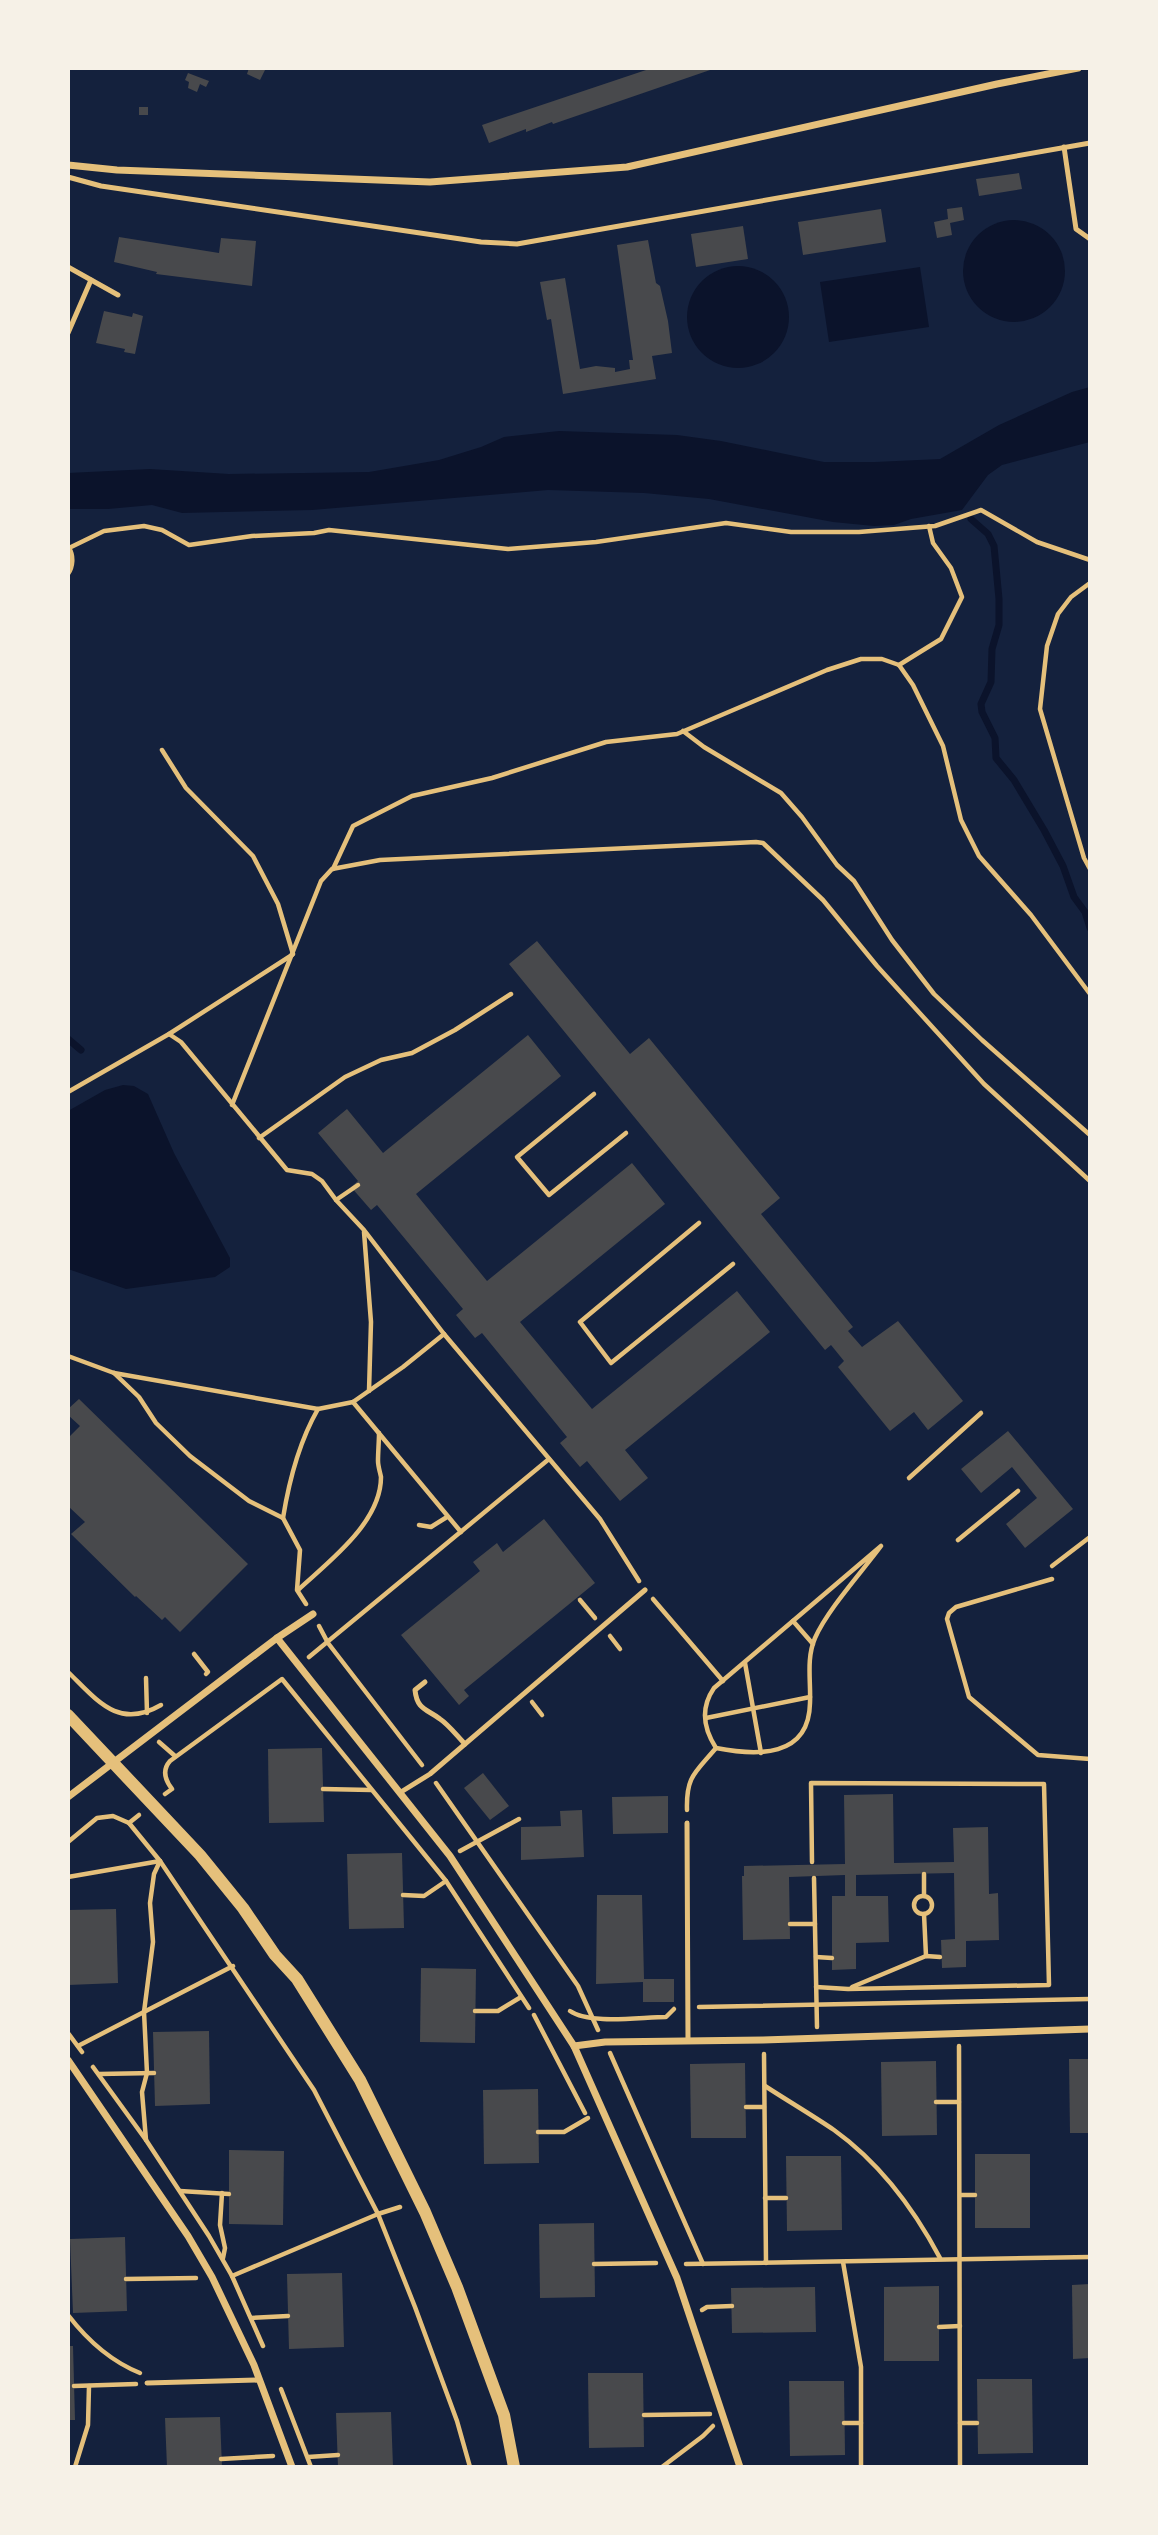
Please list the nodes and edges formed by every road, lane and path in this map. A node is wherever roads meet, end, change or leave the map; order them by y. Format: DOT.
graph roads {
  1 [pos="1078,68"];
  2 [pos="1090,143"];
  3 [pos="1064,148"];
  4 [pos="68,165"];
  5 [pos="68,177"];
  6 [pos="1090,239"];
  7 [pos="68,267"];
  8 [pos="91,280"];
  9 [pos="118,295"];
  10 [pos="68,333"];
  11 [pos="929,526"];
  12 [pos="1090,559"];
  13 [pos="68,575"];
  14 [pos="1090,583"];
  15 [pos="899,665"];
  16 [pos="682,731"];
  17 [pos="162,750"];
  18 [pos="332,869"];
  19 [pos="1090,869"];
  20 [pos="293,955"];
  21 [pos="511,994"];
  22 [pos="1090,994"];
  23 [pos="169,1034"];
  24 [pos="68,1092"];
  25 [pos="594,1094"];
  26 [pos="232,1105"];
  27 [pos="626,1133"];
  28 [pos="1090,1135"];
  29 [pos="259,1138"];
  30 [pos="1090,1181"];
  31 [pos="358,1185"];
  32 [pos="336,1200"];
  33 [pos="699,1223"];
  34 [pos="364,1230"];
  35 [pos="733,1264"];
  36 [pos="444,1334"];
  37 [pos="68,1356"];
  38 [pos="114,1373"];
  39 [pos="369,1391"];
  40 [pos="352,1402"];
  41 [pos="318,1409"];
  42 [pos="981,1413"];
  43 [pos="379,1433"];
  44 [pos="549,1459"];
  45 [pos="909,1478"];
  46 [pos="1018,1491"];
  47 [pos="447,1517"];
  48 [pos="283,1518"];
  49 [pos="419,1525"];
  50 [pos="461,1532"];
  51 [pos="1090,1537"];
  52 [pos="958,1539"];
  53 [pos="1052,1566"];
  54 [pos="1052,1579"];
  55 [pos="645,1590"];
  56 [pos="580,1600"];
  57 [pos="313,1614"];
  58 [pos="793,1621"];
  59 [pos="603,1627"];
  60 [pos="277,1637"];
  61 [pos="813,1644"];
  62 [pos="194,1654"];
  63 [pos="744,1662"];
  64 [pos="68,1672"];
  65 [pos="146,1678"];
  66 [pos="198,1679"];
  67 [pos="723,1681"];
  68 [pos="425,1682"];
  69 [pos="810,1697"];
  70 [pos="169,1700"];
  71 [pos="753,1708"];
  72 [pos="147,1713"];
  73 [pos="68,1715"];
  74 [pos="706,1718"];
  75 [pos="465,1744"];
  76 [pos="716,1748"];
  77 [pos="761,1753"];
  78 [pos="1090,1759"];
  79 [pos="114,1761"];
  80 [pos="430,1774"];
  81 [pos="172,1789"];
  82 [pos="323,1789"];
  83 [pos="372,1790"];
  84 [pos="401,1792"];
  85 [pos="68,1797"];
  86 [pos="519,1819"];
  87 [pos="687,1823"];
  88 [pos="68,1842"];
  89 [pos="477,1843"];
  90 [pos="160,1861"];
  91 [pos="812,1862"];
  92 [pos="924,1874"];
  93 [pos="68,1877"];
  94 [pos="814,1878"];
  95 [pos="446,1881"];
  96 [pos="403,1895"];
  97 [pos="924,1896"];
  98 [pos="924,1914"];
  99 [pos="790,1924"];
  100 [pos="815,1924"];
  101 [pos="926,1956"];
  102 [pos="940,1956"];
  103 [pos="816,1957"];
  104 [pos="832,1958"];
  105 [pos="233,1966"];
  106 [pos="816,1987"];
  107 [pos="848,1989"];
  108 [pos="521,1997"];
  109 [pos="1090,1999"];
  110 [pos="817,2005"];
  111 [pos="675,2007"];
  112 [pos="687,2007"];
  113 [pos="567,2008"];
  114 [pos="475,2011"];
  115 [pos="144,2012"];
  116 [pos="591,2018"];
  117 [pos="1090,2029"];
  118 [pos="68,2032"];
  119 [pos="959,2034"];
  120 [pos="817,2039"];
  121 [pos="688,2040"];
  122 [pos="763,2040"];
  123 [pos="605,2042"];
  124 [pos="78,2046"];
  125 [pos="574,2046"];
  126 [pos="68,2051"];
  127 [pos="85,2055"];
  128 [pos="68,2060"];
  129 [pos="91,2064"];
  130 [pos="147,2073"];
  131 [pos="154,2073"];
  132 [pos="98,2074"];
  133 [pos="765,2086"];
  134 [pos="936,2102"];
  135 [pos="959,2102"];
  136 [pos="746,2107"];
  137 [pos="764,2107"];
  138 [pos="588,2118"];
  139 [pos="594,2130"];
  140 [pos="538,2132"];
  141 [pos="146,2140"];
  142 [pos="179,2191"];
  143 [pos="222,2193"];
  144 [pos="229,2194"];
  145 [pos="960,2195"];
  146 [pos="975,2195"];
  147 [pos="765,2198"];
  148 [pos="786,2198"];
  149 [pos="400,2207"];
  150 [pos="378,2214"];
  151 [pos="649,2251"];
  152 [pos="1090,2257"];
  153 [pos="940,2258"];
  154 [pos="960,2259"];
  155 [pos="843,2262"];
  156 [pos="766,2263"];
  157 [pos="594,2264"];
  158 [pos="212,2277"];
  159 [pos="127,2279"];
  160 [pos="732,2305"];
  161 [pos="68,2315"];
  162 [pos="288,2316"];
  163 [pos="251,2318"];
  164 [pos="691,2319"];
  165 [pos="960,2326"];
  166 [pos="939,2327"];
  167 [pos="260,2380"];
  168 [pos="146,2383"];
  169 [pos="74,2386"];
  170 [pos="89,2386"];
  171 [pos="711,2414"];
  172 [pos="644,2415"];
  173 [pos="715,2423"];
  174 [pos="844,2423"];
  175 [pos="861,2423"];
  176 [pos="960,2423"];
  177 [pos="977,2423"];
  178 [pos="288,2455"];
  179 [pos="338,2455"];
  180 [pos="221,2459"];
  181 [pos="75,2467"];
  182 [pos="292,2467"];
  183 [pos="314,2467"];
  184 [pos="470,2467"];
  185 [pos="514,2467"];
  186 [pos="662,2467"];
  187 [pos="740,2467"];
  188 [pos="861,2467"];
  189 [pos="960,2467"];
  1 -- 4 [label="street"];
  2 -- 3 [label="lane"];
  3 -- 5 [label="lane"];
  3 -- 6 [label="lane"];
  7 -- 8 [label="lane"];
  8 -- 9 [label="lane"];
  8 -- 10 [label="lane"];
  11 -- 12 [label="path"];
  11 -- 13 [label="path"];
  11 -- 15 [label="path"];
  14 -- 19 [label="path"];
  15 -- 16 [label="path"];
  15 -- 22 [label="path"];
  16 -- 18 [label="path"];
  16 -- 28 [label="path"];
  17 -- 20 [label="path"];
  18 -- 20 [label="path"];
  18 -- 30 [label="path"];
  20 -- 23 [label="path"];
  20 -- 26 [label="path"];
  21 -- 29 [label="path"];
  23 -- 24 [label="path"];
  23 -- 26 [label="path"];
  25 -- 27 [label="path"];
  26 -- 29 [label="path"];
  29 -- 32 [label="path"];
  31 -- 32 [label="path"];
  32 -- 34 [label="path"];
  33 -- 35 [label="path"];
  34 -- 36 [label="path"];
  34 -- 39 [label="path"];
  36 -- 39 [label="path"];
  36 -- 44 [label="path"];
  37 -- 38 [label="path"];
  38 -- 41 [label="path"];
  38 -- 48 [label="path"];
  39 -- 40 [label="path"];
  40 -- 41 [label="path"];
  40 -- 43 [label="path"];
  41 -- 48 [label="path"];
  42 -- 45 [label="path"];
  43 -- 47 [label="path"];
  43 -- 48 [label="path"];
  44 -- 50 [label="path"];
  44 -- 55 [label="path"];
  46 -- 52 [label="path"];
  47 -- 49 [label="path"];
  47 -- 50 [label="path"];
  50 -- 80 [label="path"];
  51 -- 53 [label="path"];
  54 -- 78 [label="path"];
  55 -- 59 [label="lane"];
  55 -- 67 [label="path"];
  56 -- 59 [label="path"];
  57 -- 60 [label="street"];
  58 -- 61 [label="path"];
  58 -- 61 [label="path"];
  58 -- 63 [label="path"];
  59 -- 75 [label="lane"];
  60 -- 79 [label="street"];
  60 -- 84 [label="street"];
  61 -- 69 [label="path"];
  62 -- 66 [label="path"];
  63 -- 67 [label="path"];
  63 -- 71 [label="path"];
  64 -- 72 [label="path"];
  65 -- 72 [label="path"];
  67 -- 74 [label="path"];
  68 -- 75 [label="lane"];
  69 -- 71 [label="path"];
  69 -- 77 [label="path"];
  70 -- 72 [label="path"];
  71 -- 74 [label="path"];
  71 -- 77 [label="path"];
  73 -- 79 [label="street"];
  74 -- 76 [label="path"];
  75 -- 80 [label="lane"];
  76 -- 77 [label="path"];
  76 -- 87 [label="path"];
  79 -- 85 [label="street"];
  79 -- 185 [label="street"];
  80 -- 84 [label="lane"];
  80 -- 89 [label="path"];
  81 -- 83 [label="path"];
  82 -- 83 [label="path"];
  83 -- 95 [label="path"];
  84 -- 125 [label="street"];
  86 -- 89 [label="path"];
  87 -- 112 [label="lane"];
  88 -- 90 [label="path"];
  89 -- 116 [label="path"];
  90 -- 93 [label="path"];
  90 -- 105 [label="path"];
  90 -- 115 [label="path"];
  91 -- 107 [label="path"];
  92 -- 97 [label="path"];
  94 -- 100 [label="path"];
  95 -- 96 [label="path"];
  95 -- 108 [label="path"];
  97 -- 98 [label="path"];
  97 -- 98 [label="path"];
  98 -- 101 [label="path"];
  99 -- 100 [label="path"];
  100 -- 103 [label="path"];
  101 -- 102 [label="path"];
  101 -- 107 [label="path"];
  103 -- 104 [label="path"];
  103 -- 106 [label="path"];
  105 -- 115 [label="path"];
  105 -- 150 [label="path"];
  106 -- 107 [label="path"];
  106 -- 110 [label="path"];
  108 -- 114 [label="path"];
  108 -- 138 [label="path"];
  109 -- 110 [label="path"];
  110 -- 112 [label="path"];
  110 -- 120 [label="path"];
  111 -- 116 [label="path"];
  112 -- 121 [label="lane"];
  113 -- 116 [label="path"];
  115 -- 124 [label="path"];
  115 -- 130 [label="path"];
  116 -- 123 [label="path"];
  117 -- 119 [label="street"];
  118 -- 124 [label="path"];
  119 -- 120 [label="street"];
  119 -- 135 [label="path"];
  120 -- 122 [label="street"];
  121 -- 122 [label="street"];
  121 -- 123 [label="street"];
  122 -- 133 [label="path"];
  123 -- 125 [label="street"];
  123 -- 156 [label="path"];
  124 -- 126 [label="path"];
  124 -- 127 [label="path"];
  125 -- 164 [label="street"];
  128 -- 158 [label="street"];
  129 -- 132 [label="path"];
  130 -- 131 [label="path"];
  130 -- 132 [label="path"];
  130 -- 141 [label="path"];
  132 -- 141 [label="path"];
  133 -- 137 [label="path"];
  133 -- 153 [label="path"];
  134 -- 135 [label="path"];
  135 -- 145 [label="path"];
  136 -- 137 [label="path"];
  137 -- 147 [label="path"];
  138 -- 139 [label="path"];
  138 -- 140 [label="path"];
  141 -- 142 [label="path"];
  142 -- 143 [label="path"];
  142 -- 143 [label="path"];
  143 -- 144 [label="path"];
  145 -- 146 [label="path"];
  145 -- 154 [label="path"];
  147 -- 148 [label="path"];
  147 -- 156 [label="path"];
  149 -- 150 [label="path"];
  150 -- 158 [label="path"];
  150 -- 184 [label="path"];
  151 -- 157 [label="path"];
  152 -- 154 [label="path"];
  153 -- 154 [label="path"];
  153 -- 155 [label="path"];
  154 -- 165 [label="path"];
  155 -- 156 [label="path"];
  155 -- 175 [label="path"];
  158 -- 159 [label="path"];
  158 -- 167 [label="street"];
  160 -- 164 [label="path"];
  161 -- 168 [label="path"];
  162 -- 163 [label="path"];
  164 -- 187 [label="street"];
  165 -- 166 [label="path"];
  165 -- 176 [label="path"];
  167 -- 168 [label="lane"];
  167 -- 178 [label="street"];
  168 -- 170 [label="path"];
  169 -- 170 [label="path"];
  170 -- 181 [label="path"];
  171 -- 172 [label="path"];
  173 -- 186 [label="path"];
  174 -- 175 [label="path"];
  175 -- 188 [label="path"];
  176 -- 177 [label="path"];
  176 -- 189 [label="path"];
  178 -- 180 [label="path"];
  178 -- 182 [label="street"];
  179 -- 183 [label="path"];
}
